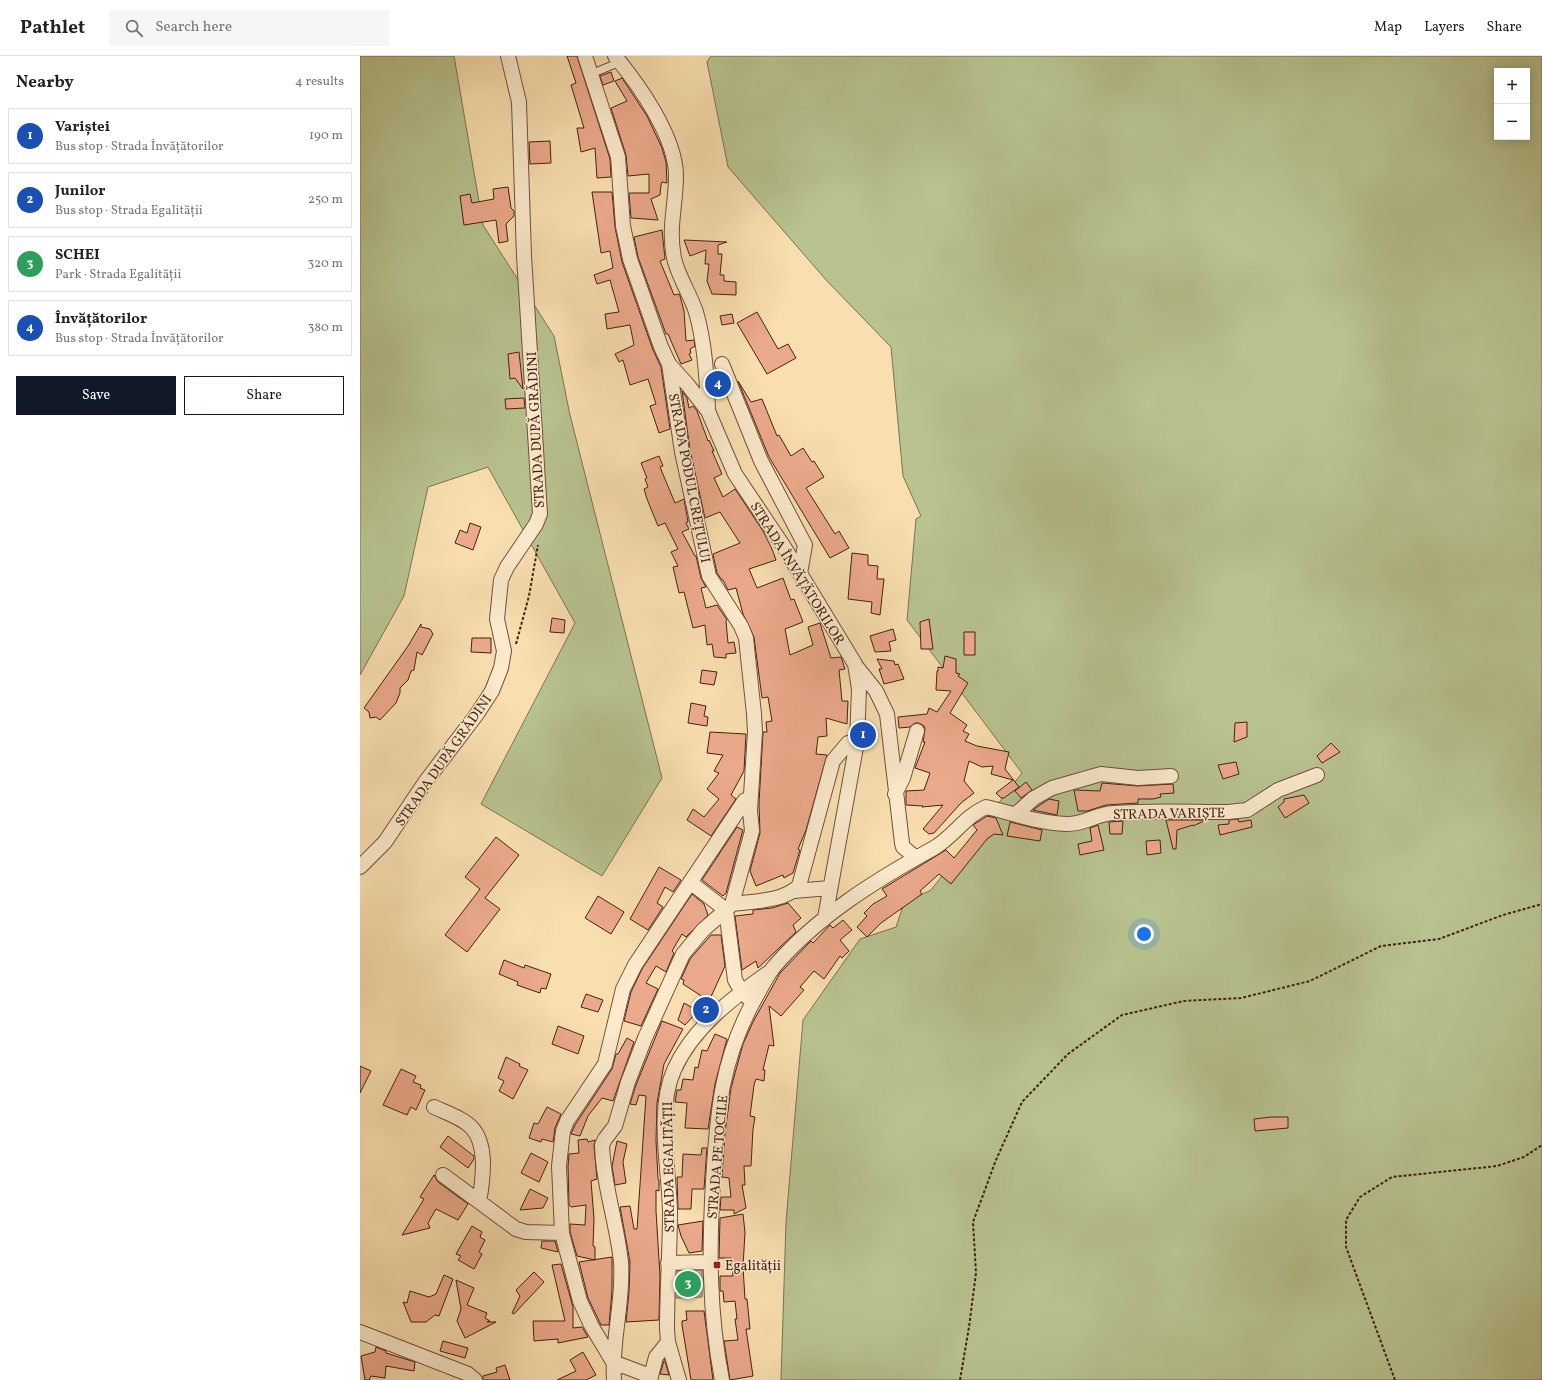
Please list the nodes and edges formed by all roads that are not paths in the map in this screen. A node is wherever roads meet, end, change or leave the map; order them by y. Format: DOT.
graph roads {
  1 [pos="508,56"];
  2 [pos="586,56"];
  3 [pos="618,59"];
  4 [pos="591,74"];
  5 [pos="669,364"];
  6 [pos="722,364"];
  7 [pos="708,411"];
  8 [pos="800,573"];
  9 [pos="855,664"];
  10 [pos="917,732"];
  11 [pos="857,742"];
  12 [pos="1317,775"];
  13 [pos="1171,776"];
  14 [pos="895,794"];
  15 [pos="745,800"];
  16 [pos="1016,814"];
  17 [pos="916,858"];
  18 [pos="360,867"];
  19 [pos="690,882"];
  20 [pos="830,888"];
  21 [pos="794,891"];
  22 [pos="729,907"];
  23 [pos="825,918"];
  24 [pos="773,969"];
  25 [pos="742,992"];
  26 [pos="753,1002"];
  27 [pos="434,1107"];
  28 [pos="443,1175"];
  29 [pos="479,1201"];
  30 [pos="562,1233"];
  31 [pos="710,1262"];
  32 [pos="668,1263"];
  33 [pos="360,1332"];
  34 [pos="668,1342"];
  35 [pos="613,1362"];
  36 [pos="650,1378"];
  37 [pos="475,1380"];
  38 [pos="614,1380"];
  39 [pos="679,1380"];
  40 [pos="722,1380"];
  1 -- 18 [label="street, STRADA DUPĂ GRĂDINI"];
  2 -- 4 [label="street, STRADA PODUL CREȚULUI"];
  3 -- 4 [label="lane"];
  3 -- 7 [label="street, STRADA ÎNVĂȚĂTORILOR"];
  4 -- 5 [label="street, STRADA PODUL CREȚULUI"];
  5 -- 7 [label="street, STRADA ÎNVĂȚĂTORILOR"];
  5 -- 22 [label="street, STRADA PODUL CREȚULUI"];
  6 -- 8 [label="street"];
  7 -- 8 [label="street, STRADA ÎNVĂȚĂTORILOR"];
  8 -- 9 [label="street, STRADA ÎNVĂȚĂTORILOR"];
  9 -- 11 [label="street, STRADA ÎNVĂȚĂTORILOR"];
  9 -- 14 [label="street"];
  10 -- 14 [label="street"];
  11 -- 20 [label="street, STRADA ÎNVĂȚĂTORILOR"];
  11 -- 21 [label="street"];
  12 -- 16 [label="street, STRADA VARIȘTE"];
  13 -- 16 [label="street"];
  14 -- 17 [label="street"];
  15 -- 19 [label="street"];
  16 -- 17 [label="street, STRADA VARIȘTE"];
  17 -- 23 [label="street, STRADA VARIȘTE"];
  19 -- 22 [label="street"];
  19 -- 30 [label="street"];
  20 -- 21 [label="street"];
  20 -- 23 [label="street, STRADA ÎNVĂȚĂTORILOR"];
  21 -- 22 [label="street"];
  22 -- 25 [label="street, STRADA PODUL CREȚULUI"];
  22 -- 35 [label="street"];
  23 -- 24 [label="street, STRADA PE TOCILE"];
  24 -- 25 [label="street, STRADA EGALITĂȚII"];
  24 -- 26 [label="street, STRADA PE TOCILE"];
  25 -- 26 [label="street"];
  25 -- 32 [label="street, STRADA EGALITĂȚII"];
  26 -- 31 [label="street, STRADA PE TOCILE"];
  27 -- 29 [label="street"];
  28 -- 29 [label="street"];
  29 -- 30 [label="street"];
  30 -- 35 [label="street"];
  31 -- 32 [label="street"];
  31 -- 40 [label="street, STRADA PE TOCILE"];
  32 -- 34 [label="street, STRADA EGALITĂȚII"];
  33 -- 37 [label="street"];
  34 -- 36 [label="street"];
  34 -- 39 [label="street"];
  35 -- 36 [label="street"];
  35 -- 38 [label="street"];
}
